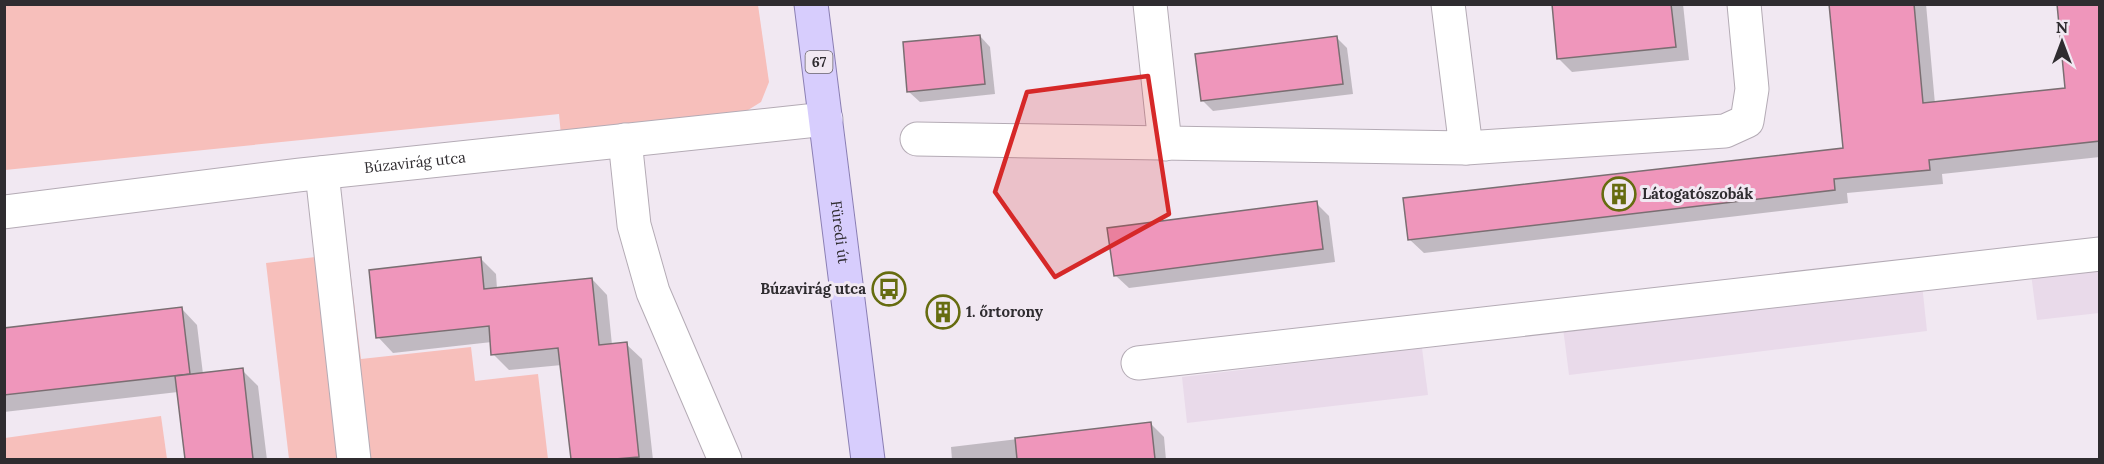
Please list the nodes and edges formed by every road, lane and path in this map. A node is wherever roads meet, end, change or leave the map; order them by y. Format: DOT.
graph roads {
  1 [pos="811,4"];
  2 [pos="1150,4"];
  3 [pos="1448,4"];
  4 [pos="1744,4"];
  5 [pos="826,119"];
  6 [pos="917,139"];
  7 [pos="626,140"];
  8 [pos="1165,144"];
  9 [pos="1466,148"];
  10 [pos="322,173"];
  11 [pos="4,212"];
  12 [pos="2100,254"];
  13 [pos="1138,363"];
  14 [pos="354,459"];
  15 [pos="725,459"];
  16 [pos="868,459"];
  1 -- 5 [label="main road, Füredi út / 67"];
  2 -- 8 [label="street"];
  3 -- 9 [label="street"];
  4 -- 9 [label="street"];
  5 -- 7 [label="street, Búzavirág utca"];
  5 -- 16 [label="main road, Füredi út / 67"];
  6 -- 8 [label="street"];
  7 -- 10 [label="street, Búzavirág utca"];
  7 -- 15 [label="street"];
  8 -- 9 [label="street"];
  10 -- 11 [label="street, Búzavirág utca"];
  10 -- 14 [label="street"];
  12 -- 13 [label="street"];
}
